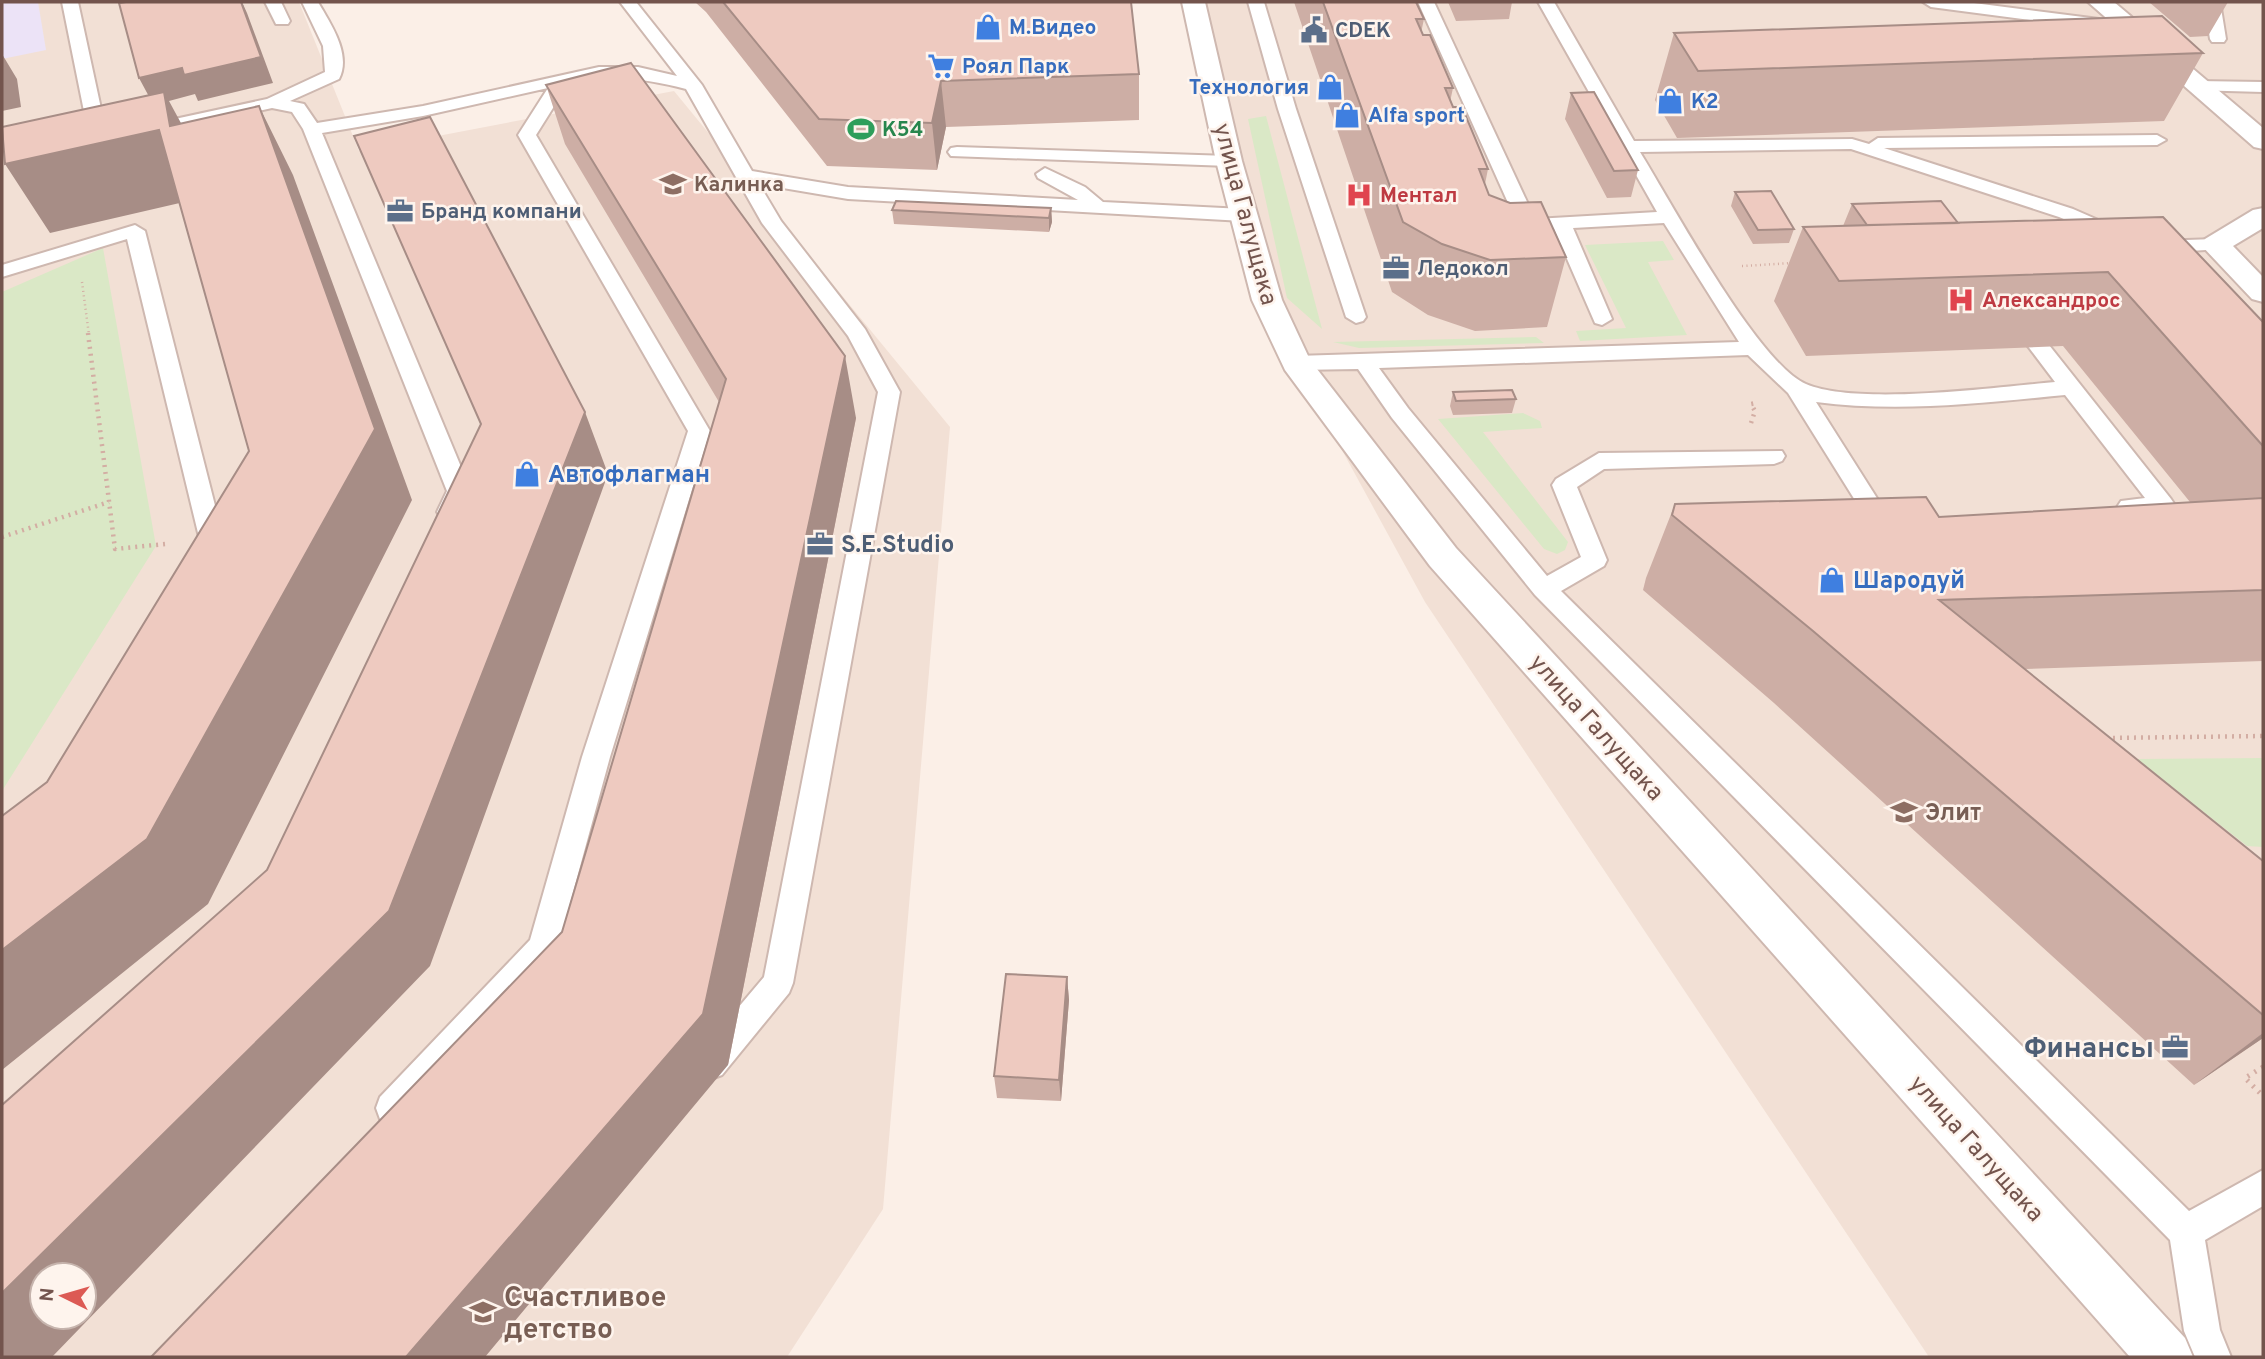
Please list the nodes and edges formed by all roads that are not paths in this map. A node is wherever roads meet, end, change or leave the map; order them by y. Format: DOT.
graph roads {
  1 [pos="70,2"];
  2 [pos="273,2"];
  3 [pos="310,2"];
  4 [pos="628,2"];
  5 [pos="1193,2"];
  6 [pos="1256,2"];
  7 [pos="1426,2"];
  8 [pos="1546,2"];
  9 [pos="1931,2"];
  10 [pos="2100,2"];
  11 [pos="2212,2"];
  12 [pos="282,21"];
  13 [pos="2127,26"];
  14 [pos="2218,38"];
  15 [pos="562,80"];
  16 [pos="693,85"];
  17 [pos="2197,86"];
  18 [pos="2263,87"];
  19 [pos="272,103"];
  20 [pos="312,129"];
  21 [pos="114,137"];
  22 [pos="2157,140"];
  23 [pos="2263,141"];
  24 [pos="1852,144"];
  25 [pos="76,146"];
  26 [pos="1628,147"];
  27 [pos="957,152"];
  28 [pos="1229,161"];
  29 [pos="1045,174"];
  30 [pos="747,176"];
  31 [pos="1101,209"];
  32 [pos="1243,215"];
  33 [pos="2263,216"];
  34 [pos="1670,217"];
  35 [pos="1561,223"];
  36 [pos="2133,242"];
  37 [pos="2215,246"];
  38 [pos="2094,247"];
  39 [pos="2,271"];
  40 [pos="2263,293"];
  41 [pos="1356,317"];
  42 [pos="1602,319"];
  43 [pos="2038,345"];
  44 [pos="1753,348"];
  45 [pos="1364,362"];
  46 [pos="1296,363"];
  47 [pos="2071,388"];
  48 [pos="1797,390"];
  49 [pos="1774,456"];
  50 [pos="2109,508"];
  51 [pos="1908,521"];
  52 [pos="435,541"];
  53 [pos="190,573"];
  54 [pos="1544,589"];
  55 [pos="699,1079"];
  56 [pos="375,1127"];
  57 [pos="2263,1187"];
  58 [pos="2186,1232"];
  59 [pos="2166,1357"];
  60 [pos="2213,1357"];
  1 -- 21 [label="lane"];
  2 -- 12 [label="lane"];
  3 -- 19 [label="lane"];
  4 -- 16 [label="lane"];
  5 -- 28 [label="street, улица Галущака"];
  6 -- 41 [label="lane"];
  7 -- 35 [label="lane"];
  8 -- 26 [label="lane"];
  9 -- 13 [label="lane"];
  10 -- 13 [label="street"];
  11 -- 14 [label="lane"];
  13 -- 17 [label="street"];
  15 -- 16 [label="lane"];
  15 -- 20 [label="lane"];
  15 -- 56 [label="lane"];
  16 -- 30 [label="lane"];
  17 -- 18 [label="lane"];
  17 -- 23 [label="street"];
  19 -- 20 [label="lane"];
  19 -- 21 [label="lane"];
  20 -- 52 [label="lane"];
  21 -- 25 [label="lane"];
  22 -- 24 [label="lane"];
  24 -- 26 [label="lane"];
  24 -- 36 [label="lane"];
  26 -- 34 [label="lane"];
  27 -- 28 [label="lane"];
  28 -- 32 [label="street, улица Галущака"];
  29 -- 31 [label="lane"];
  30 -- 31 [label="lane"];
  30 -- 55 [label="lane"];
  31 -- 32 [label="lane"];
  32 -- 46 [label="street, улица Галущака"];
  33 -- 37 [label="street"];
  34 -- 35 [label="lane"];
  34 -- 44 [label="lane"];
  35 -- 42 [label="lane"];
  37 -- 38 [label="lane"];
  37 -- 40 [label="street"];
  39 -- 53 [label="lane"];
  43 -- 47 [label="lane"];
  44 -- 45 [label="lane"];
  44 -- 48 [label="lane"];
  45 -- 46 [label="lane"];
  45 -- 54 [label="lane"];
  46 -- 59 [label="street, улица Галущака"];
  47 -- 48 [label="lane"];
  47 -- 50 [label="lane"];
  48 -- 51 [label="lane"];
  49 -- 54 [label="lane"];
  54 -- 58 [label="lane"];
  57 -- 58 [label="lane"];
  58 -- 60 [label="lane"];
}
